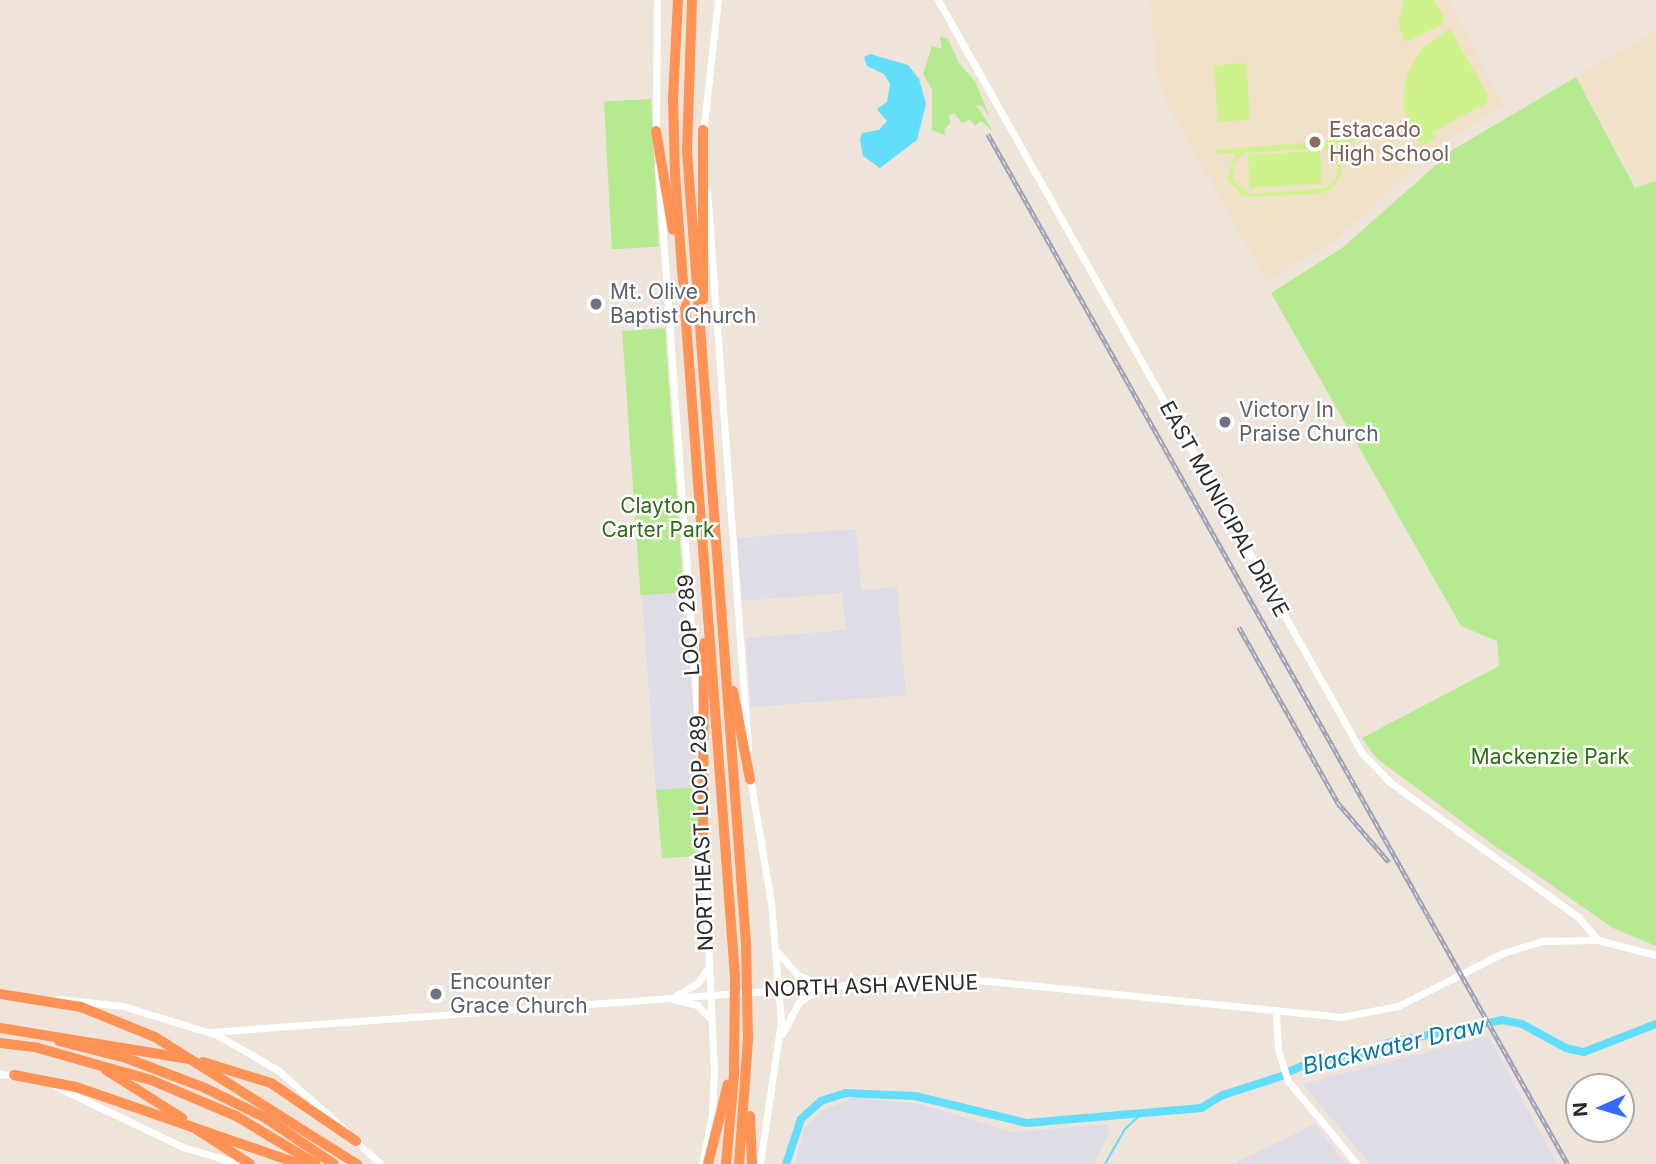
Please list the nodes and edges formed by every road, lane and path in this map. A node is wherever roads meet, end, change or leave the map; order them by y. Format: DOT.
graph roads {
  1 [pos="657,0"];
  2 [pos="678,0"];
  3 [pos="692,0"];
  4 [pos="718,0"];
  5 [pos="938,0"];
  6 [pos="703,130"];
  7 [pos="656,131"];
  8 [pos="702,367"];
  9 [pos="689,373"];
  10 [pos="714,520"];
  11 [pos="702,541"];
  12 [pos="750,779"];
  13 [pos="703,834"];
  14 [pos="1598,940"];
  15 [pos="775,949"];
  16 [pos="1656,955"];
  17 [pos="707,969"];
  18 [pos="823,986"];
  19 [pos="776,990"];
  20 [pos="0,994"];
  21 [pos="712,995"];
  22 [pos="669,998"];
  23 [pos="1276,1013"];
  24 [pos="735,1017"];
  25 [pos="710,1019"];
  26 [pos="0,1029"];
  27 [pos="254,1029"];
  28 [pos="210,1032"];
  29 [pos="781,1038"];
  30 [pos="748,1039"];
  31 [pos="0,1043"];
  32 [pos="246,1050"];
  33 [pos="93,1062"];
  34 [pos="0,1074"];
  35 [pos="14,1075"];
  36 [pos="356,1142"];
  37 [pos="241,1164"];
  38 [pos="250,1164"];
  39 [pos="300,1164"];
  40 [pos="316,1164"];
  41 [pos="334,1164"];
  42 [pos="357,1164"];
  43 [pos="381,1164"];
  44 [pos="702,1164"];
  45 [pos="708,1164"];
  46 [pos="726,1164"];
  47 [pos="739,1164"];
  48 [pos="751,1164"];
  49 [pos="760,1164"];
  50 [pos="1357,1164"];
  1 -- 7 [label="main road, NORTHEAST LOOP 289"];
  2 -- 9 [label="highway, LOOP 289"];
  3 -- 8 [label="highway, LOOP 289"];
  4 -- 6 [label="main road"];
  5 -- 14 [label="main road, EAST MUNICIPAL DRIVE"];
  6 -- 8 [label="highway"];
  6 -- 12 [label="main road"];
  7 -- 9 [label="highway"];
  7 -- 13 [label="main road, NORTHEAST LOOP 289"];
  8 -- 10 [label="highway, LOOP 289"];
  9 -- 11 [label="highway, LOOP 289"];
  10 -- 12 [label="highway"];
  10 -- 30 [label="highway, LOOP 289"];
  11 -- 13 [label="highway"];
  11 -- 24 [label="highway, LOOP 289"];
  12 -- 15 [label="main road"];
  13 -- 17 [label="main road, NORTHEAST LOOP 289"];
  14 -- 16 [label="main road, NORTH ASH AVENUE"];
  14 -- 23 [label="main road, NORTH ASH AVENUE"];
  15 -- 18 [label="main road"];
  15 -- 19 [label="main road"];
  17 -- 21 [label="main road, NORTHEAST LOOP 289"];
  17 -- 22 [label="main road"];
  18 -- 19 [label="main road, NORTH ASH AVENUE"];
  18 -- 23 [label="main road, NORTH ASH AVENUE"];
  18 -- 29 [label="main road"];
  19 -- 21 [label="main road, NORTH ASH AVENUE"];
  19 -- 29 [label="main road"];
  20 -- 28 [label="main road"];
  20 -- 42 [label="highway"];
  21 -- 22 [label="main road, NORTH ASH AVENUE"];
  21 -- 25 [label="main road, NORTHEAST LOOP 289"];
  22 -- 25 [label="main road"];
  22 -- 27 [label="main road, NORTH ASH AVENUE"];
  23 -- 50 [label="main road"];
  24 -- 45 [label="highway"];
  24 -- 46 [label="highway, LOOP 289"];
  25 -- 44 [label="main road, NORTHEAST LOOP 289"];
  26 -- 36 [label="highway"];
  26 -- 41 [label="highway"];
  27 -- 28 [label="main road, NORTH ASH AVENUE"];
  27 -- 32 [label="main road"];
  28 -- 32 [label="main road"];
  29 -- 49 [label="main road"];
  30 -- 47 [label="highway, LOOP 289"];
  30 -- 48 [label="highway"];
  31 -- 33 [label="highway"];
  32 -- 36 [label="main road"];
  33 -- 38 [label="highway"];
  33 -- 40 [label="highway"];
  34 -- 35 [label="main road"];
  35 -- 37 [label="main road"];
  35 -- 39 [label="highway"];
  36 -- 43 [label="main road"];
}
